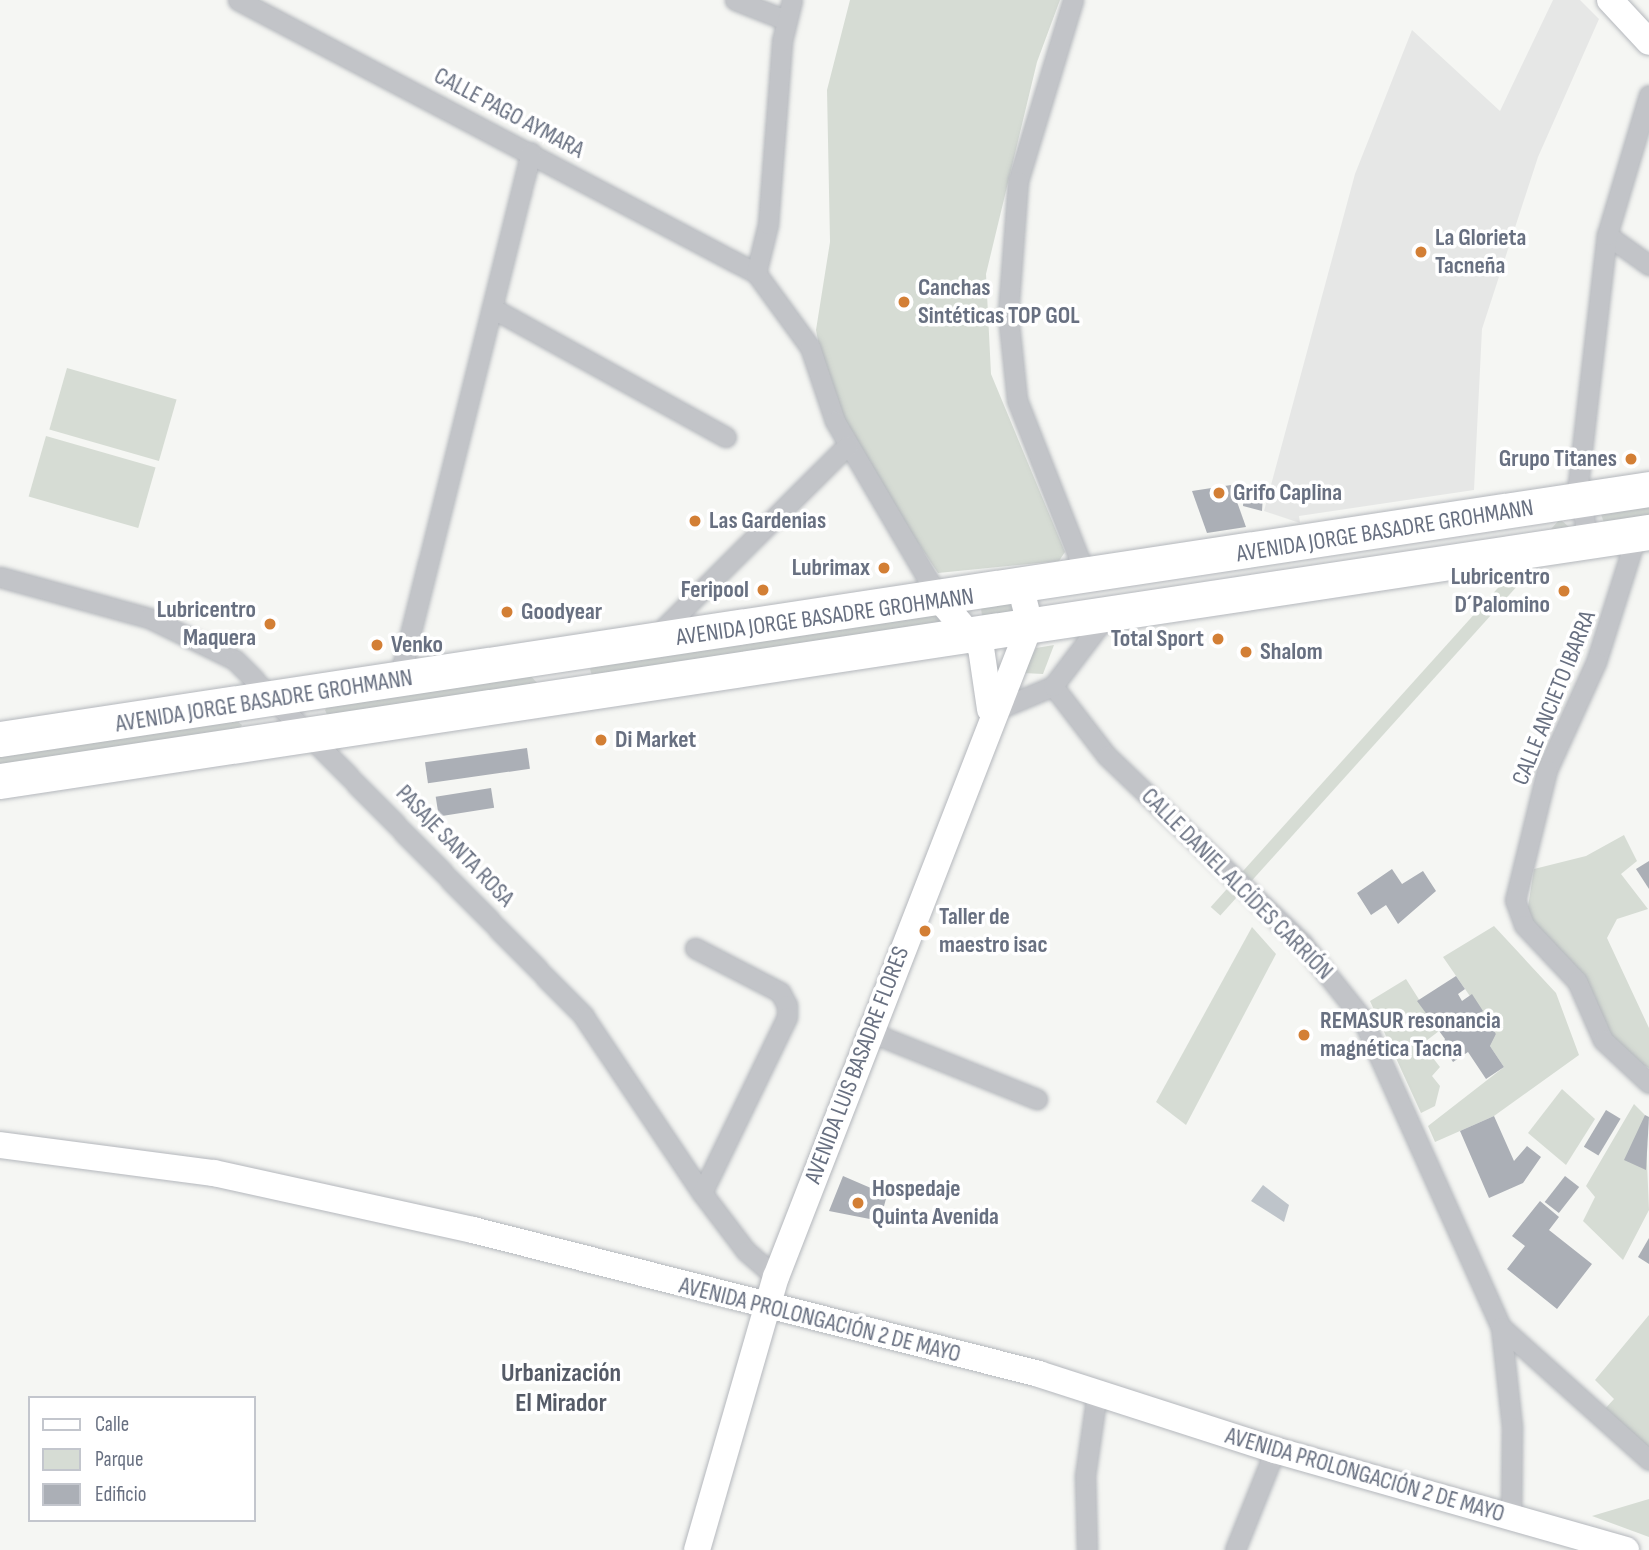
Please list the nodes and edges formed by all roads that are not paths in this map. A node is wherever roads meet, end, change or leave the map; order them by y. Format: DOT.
graph roads {
  1 [pos="238,0"];
  2 [pos="735,0"];
  3 [pos="792,0"];
  4 [pos="1073,0"];
  5 [pos="1610,0"];
  6 [pos="786,20"];
  7 [pos="1649,42"];
  8 [pos="1649,94"];
  9 [pos="531,152"];
  10 [pos="1607,235"];
  11 [pos="1649,265"];
  12 [pos="756,273"];
  13 [pos="492,308"];
  14 [pos="726,437"];
  15 [pos="848,445"];
  16 [pos="1649,489"];
  17 [pos="1577,500"];
  18 [pos="1643,533"];
  19 [pos="1588,541"];
  20 [pos="0,578"];
  21 [pos="1087,579"];
  22 [pos="1021,589"];
  23 [pos="940,600"];
  24 [pos="1110,612"];
  25 [pos="1030,625"];
  26 [pos="969,633"];
  27 [pos="649,644"];
  28 [pos="399,679"];
  29 [pos="1053,686"];
  30 [pos="275,699"];
  31 [pos="990,714"];
  32 [pos="312,735"];
  33 [pos="0,739"];
  34 [pos="0,781"];
  35 [pos="695,948"];
  36 [pos="870,1032"];
  37 [pos="1649,1083"];
  38 [pos="1037,1099"];
  39 [pos="0,1145"];
  40 [pos="702,1193"];
  41 [pos="776,1277"];
  42 [pos="766,1309"];
  43 [pos="1502,1327"];
  44 [pos="1097,1393"];
  45 [pos="1275,1450"];
  46 [pos="1649,1460"];
  47 [pos="1511,1518"];
  48 [pos="1573,1542"];
  49 [pos="697,1550"];
  50 [pos="1087,1550"];
  51 [pos="1236,1550"];
  52 [pos="1626,1550"];
  1 -- 9 [label="street, CALLE PAGO AYMARA"];
  2 -- 6 [label="street"];
  3 -- 6 [label="street"];
  4 -- 21 [label="street"];
  5 -- 7 [label="street"];
  6 -- 12 [label="street"];
  8 -- 10 [label="street"];
  9 -- 12 [label="street, CALLE PAGO AYMARA"];
  9 -- 13 [label="street"];
  10 -- 11 [label="street"];
  10 -- 17 [label="street"];
  12 -- 15 [label="street"];
  13 -- 14 [label="street"];
  13 -- 28 [label="street"];
  15 -- 23 [label="street"];
  15 -- 27 [label="street"];
  16 -- 17 [label="highway, AVENIDA JORGE BASADRE GROHMANN"];
  17 -- 19 [label="street"];
  17 -- 21 [label="highway, AVENIDA JORGE BASADRE GROHMANN"];
  18 -- 19 [label="highway, AVENIDA JORGE BASADRE GROHMANN"];
  18 -- 37 [label="street, CALLE ANCIETO IBARRA"];
  19 -- 24 [label="highway, AVENIDA JORGE BASADRE GROHMANN"];
  20 -- 30 [label="street, PASAJE SANTA ROSA"];
  21 -- 22 [label="highway, AVENIDA JORGE BASADRE GROHMANN"];
  22 -- 23 [label="highway, AVENIDA JORGE BASADRE GROHMANN"];
  22 -- 25 [label="street"];
  23 -- 26 [label="street"];
  23 -- 27 [label="highway, AVENIDA JORGE BASADRE GROHMANN"];
  24 -- 25 [label="highway, AVENIDA JORGE BASADRE GROHMANN"];
  24 -- 29 [label="street"];
  25 -- 26 [label="highway, AVENIDA JORGE BASADRE GROHMANN"];
  25 -- 31 [label="street, AVENIDA LUIS BASADRE FLORES"];
  26 -- 31 [label="street"];
  26 -- 32 [label="highway, AVENIDA JORGE BASADRE GROHMANN"];
  27 -- 28 [label="highway, AVENIDA JORGE BASADRE GROHMANN"];
  28 -- 30 [label="highway, AVENIDA JORGE BASADRE GROHMANN"];
  29 -- 31 [label="street"];
  29 -- 43 [label="street, CALLE DANIEL ALCÍDES CARRIÓN"];
  30 -- 32 [label="street, PASAJE SANTA ROSA"];
  30 -- 33 [label="highway, AVENIDA JORGE BASADRE GROHMANN"];
  31 -- 36 [label="street, AVENIDA LUIS BASADRE FLORES"];
  32 -- 34 [label="highway, AVENIDA JORGE BASADRE GROHMANN"];
  32 -- 40 [label="street, PASAJE SANTA ROSA"];
  35 -- 40 [label="street"];
  36 -- 38 [label="street"];
  36 -- 41 [label="street, AVENIDA LUIS BASADRE FLORES"];
  39 -- 42 [label="street, AVENIDA PROLONGACIÓN 2 DE MAYO"];
  40 -- 41 [label="street, PASAJE SANTA ROSA"];
  41 -- 42 [label="street, AVENIDA LUIS BASADRE FLORES"];
  42 -- 44 [label="street, AVENIDA PROLONGACIÓN 2 DE MAYO"];
  42 -- 49 [label="street, AVENIDA LUIS BASADRE FLORES"];
  43 -- 46 [label="street, CALLE DANIEL ALCÍDES CARRIÓN"];
  43 -- 47 [label="street, CALLE DANIEL ALCÍDES CARRIÓN"];
  44 -- 45 [label="street, AVENIDA PROLONGACIÓN 2 DE MAYO"];
  44 -- 50 [label="street"];
  45 -- 47 [label="street, AVENIDA PROLONGACIÓN 2 DE MAYO"];
  45 -- 51 [label="street"];
  47 -- 48 [label="street, AVENIDA PROLONGACIÓN 2 DE MAYO"];
  48 -- 52 [label="street, AVENIDA PROLONGACIÓN 2 DE MAYO"];
}
